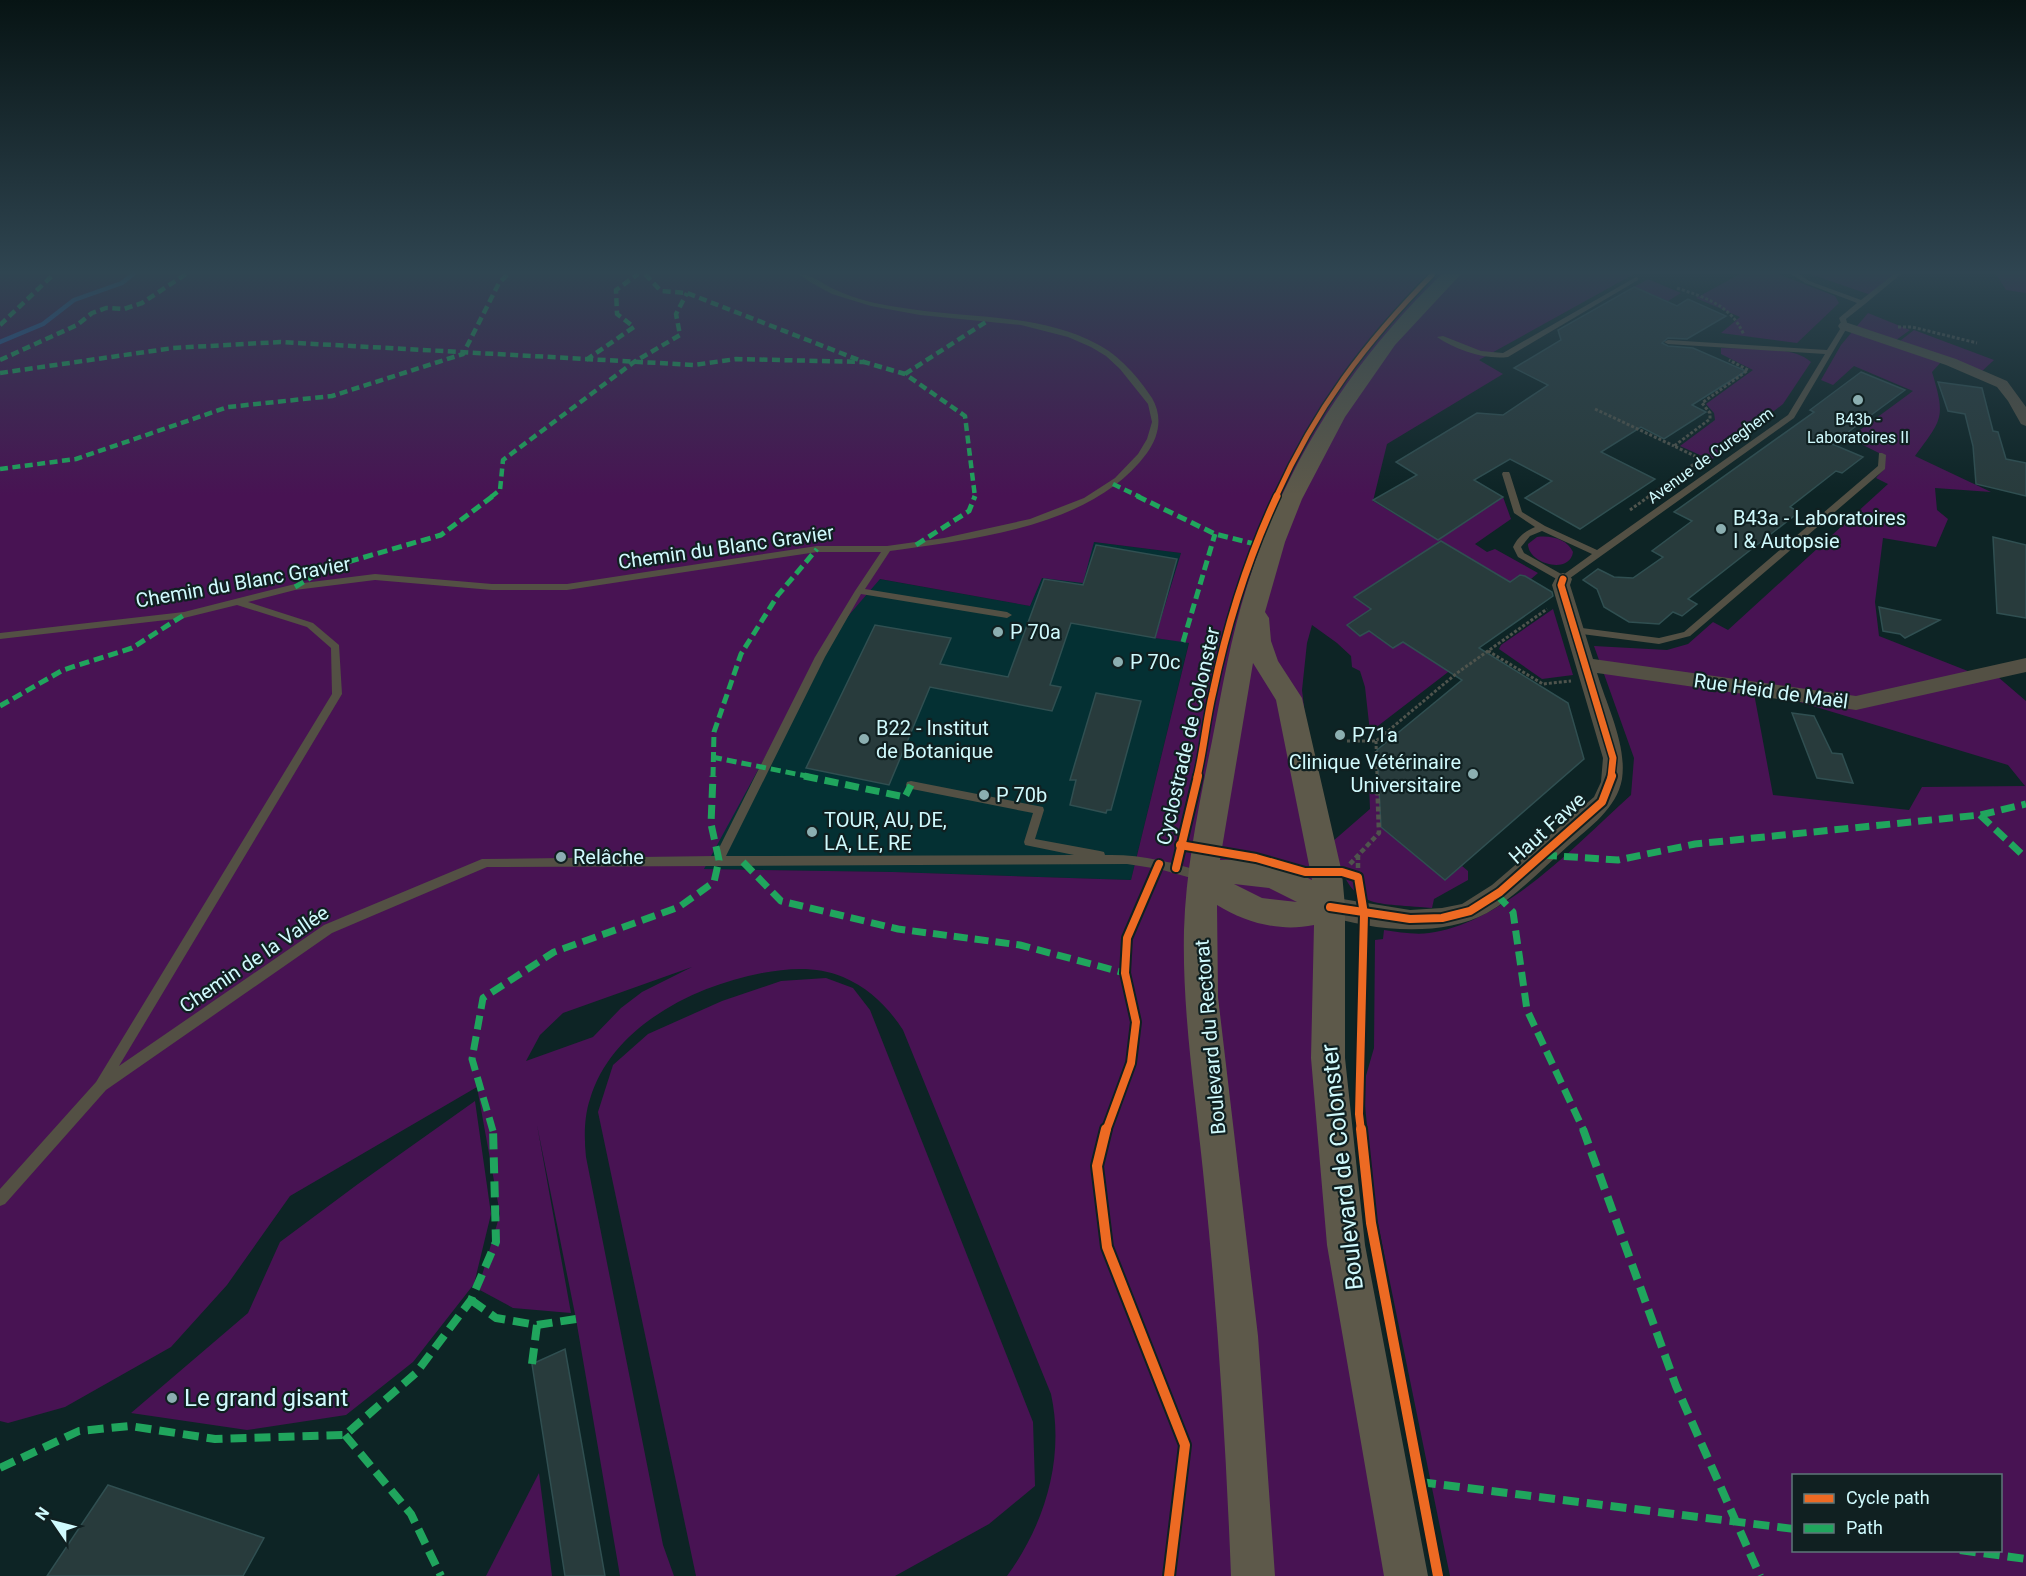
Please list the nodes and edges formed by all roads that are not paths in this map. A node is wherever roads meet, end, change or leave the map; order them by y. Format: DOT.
graph roads {
  1 [pos="1098,348"];
  2 [pos="1383,348"];
  3 [pos="1466,348"];
  4 [pos="1518,348"];
  5 [pos="1757,348"];
  6 [pos="1831,348"];
  7 [pos="1908,348"];
  8 [pos="1828,352"];
  9 [pos="2026,421"];
  10 [pos="1881,455"];
  11 [pos="1506,474"];
  12 [pos="1542,528"];
  13 [pos="887,549"];
  14 [pos="1598,554"];
  15 [pos="1563,579"];
  16 [pos="1259,586"];
  17 [pos="859,591"];
  18 [pos="237,602"];
  19 [pos="1007,615"];
  20 [pos="1574,630"];
  21 [pos="0,636"];
  22 [pos="1585,665"];
  23 [pos="2026,665"];
  24 [pos="911,785"];
  25 [pos="1127,859"];
  26 [pos="719,860"];
  27 [pos="1202,876"];
  28 [pos="1330,907"];
  29 [pos="100,1086"];
  30 [pos="0,1198"];
  31 [pos="1253,1576"];
  32 [pos="1406,1576"];
  1 -- 13 [label="lane, Chemin du Blanc Gravier"];
  2 -- 16 [label="main road, Boulevard du Rectorat"];
  3 -- 4 [label="lane"];
  5 -- 8 [label="lane"];
  6 -- 8 [label="lane, Avenue de Cureghem"];
  7 -- 9 [label="street"];
  8 -- 14 [label="lane, Avenue de Cureghem"];
  10 -- 20 [label="lane"];
  11 -- 12 [label="lane"];
  12 -- 14 [label="lane"];
  12 -- 15 [label="lane"];
  13 -- 17 [label="lane"];
  13 -- 18 [label="lane, Chemin du Blanc Gravier"];
  14 -- 15 [label="lane, Avenue de Cureghem"];
  15 -- 20 [label="street, Haut Fawe"];
  16 -- 27 [label="main road, Boulevard du Rectorat"];
  16 -- 28 [label="main road, Boulevard de Colonster"];
  17 -- 19 [label="lane"];
  17 -- 26 [label="lane"];
  18 -- 21 [label="lane, Chemin du Blanc Gravier"];
  18 -- 29 [label="lane"];
  20 -- 22 [label="street, Haut Fawe"];
  22 -- 23 [label="street, Rue Heid de Maël"];
  22 -- 28 [label="street, Haut Fawe"];
  24 -- 25 [label="lane"];
  25 -- 26 [label="lane, Chemin de la Vallée"];
  25 -- 27 [label="lane"];
  26 -- 29 [label="lane, Chemin de la Vallée"];
  27 -- 28 [label="main road"];
  27 -- 31 [label="main road, Boulevard du Rectorat"];
  28 -- 32 [label="main road, Boulevard de Colonster"];
  29 -- 30 [label="lane, Chemin de la Vallée"];
}
